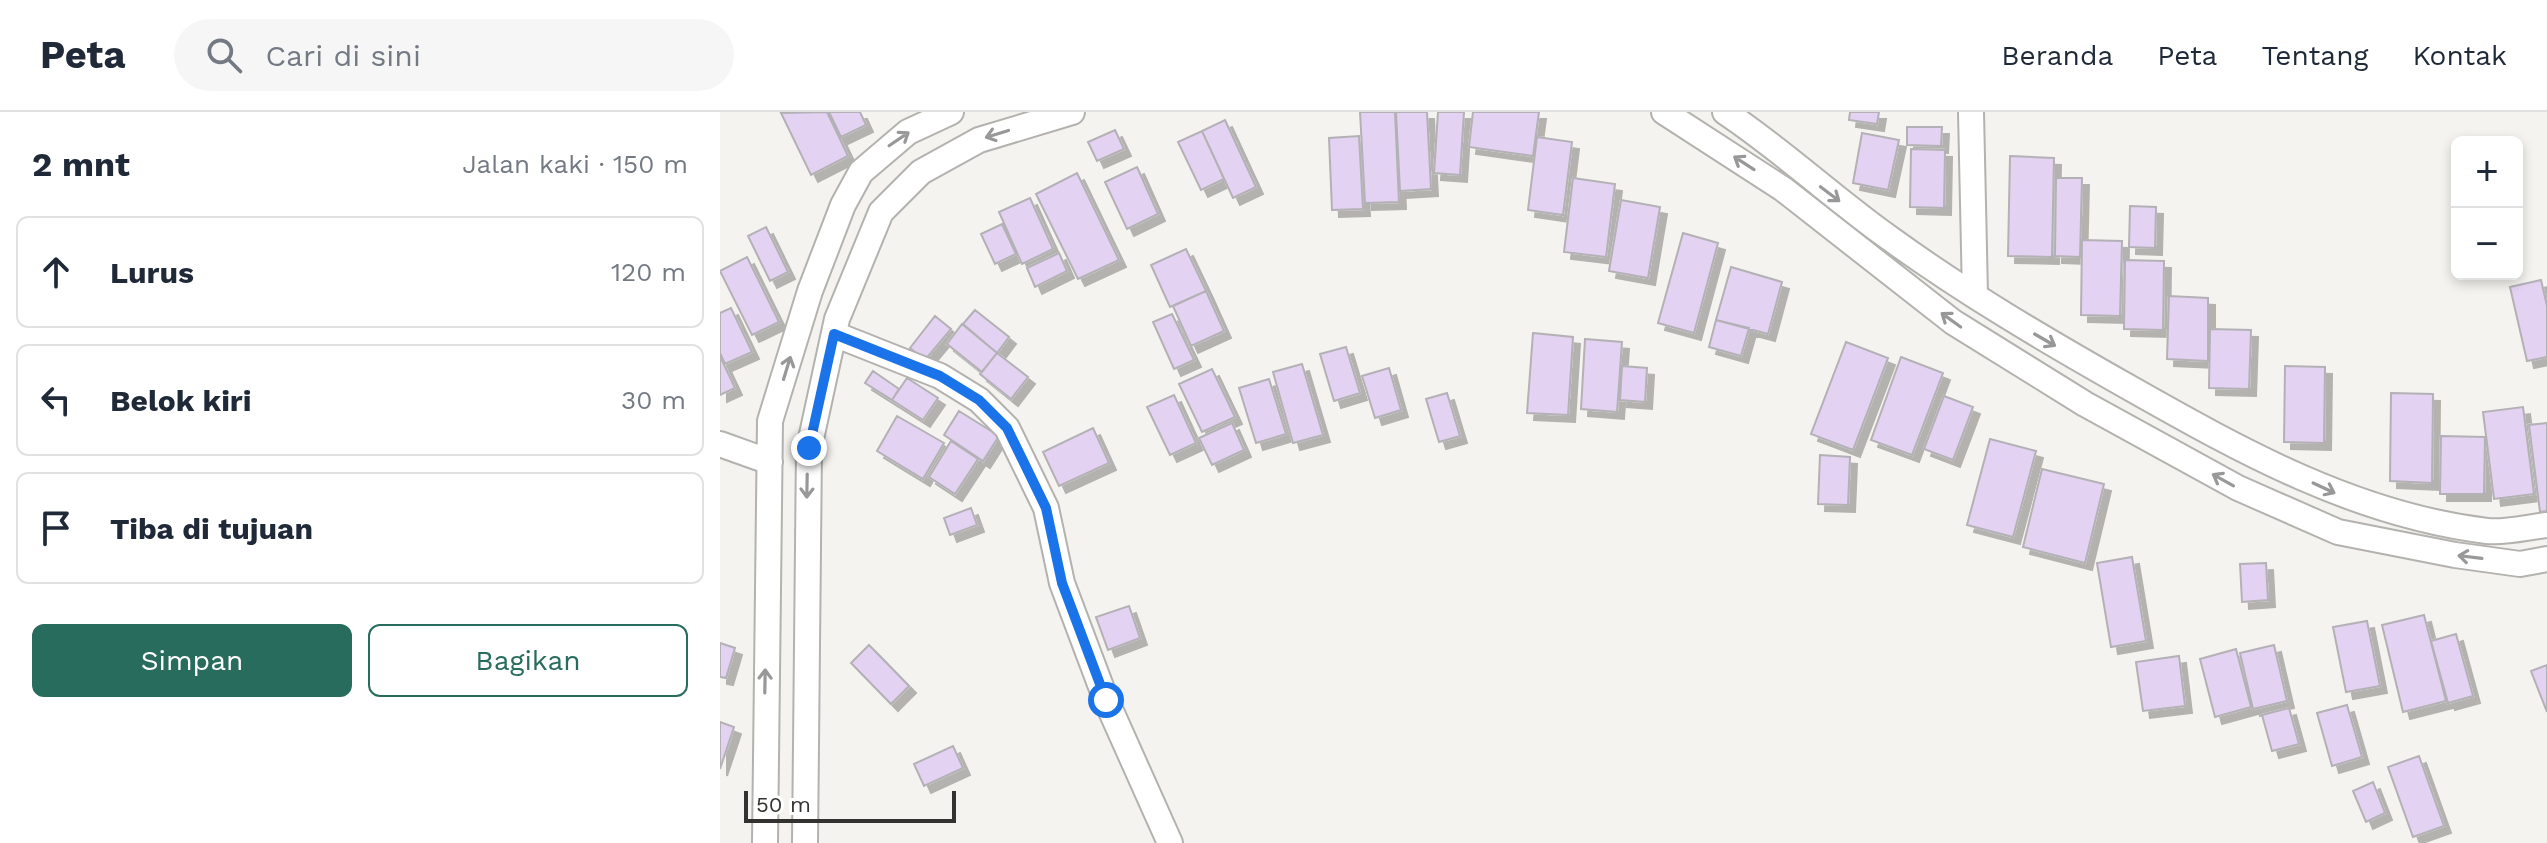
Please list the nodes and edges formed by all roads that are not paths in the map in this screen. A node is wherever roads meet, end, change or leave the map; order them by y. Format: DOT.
graph roads {
  1 [pos="951,112"];
  2 [pos="1072,112"];
  3 [pos="1664,112"];
  4 [pos="1725,112"];
  5 [pos="1971,112"];
  6 [pos="1975,295"];
  7 [pos="2012,319"];
  8 [pos="834,334"];
  9 [pos="1996,348"];
  10 [pos="770,421"];
  11 [pos="812,433"];
  12 [pos="720,444"];
  13 [pos="770,462"];
  14 [pos="2547,525"];
  15 [pos="2547,559"];
  16 [pos="764,733"];
  17 [pos="804,734"];
  18 [pos="765,843"];
  19 [pos="805,843"];
  20 [pos="1170,843"];
  10 -- 1 [label="street, one-way"];
  2 -- 8 [label="street, one-way"];
  9 -- 3 [label="street, one-way"];
  4 -- 6 [label="street, one-way"];
  5 -- 6 [label="street"];
  6 -- 7 [label="street"];
  7 -- 9 [label="street"];
  7 -- 14 [label="street, one-way"];
  8 -- 11 [label="street"];
  8 -- 20 [label="street"];
  15 -- 9 [label="street, one-way"];
  10 -- 11 [label="street"];
  10 -- 13 [label="street"];
  11 -- 17 [label="street, one-way"];
  12 -- 13 [label="street"];
  16 -- 13 [label="street, one-way"];
  16 -- 17 [label="street"];
  16 -- 18 [label="street"];
  17 -- 19 [label="street"];
}
